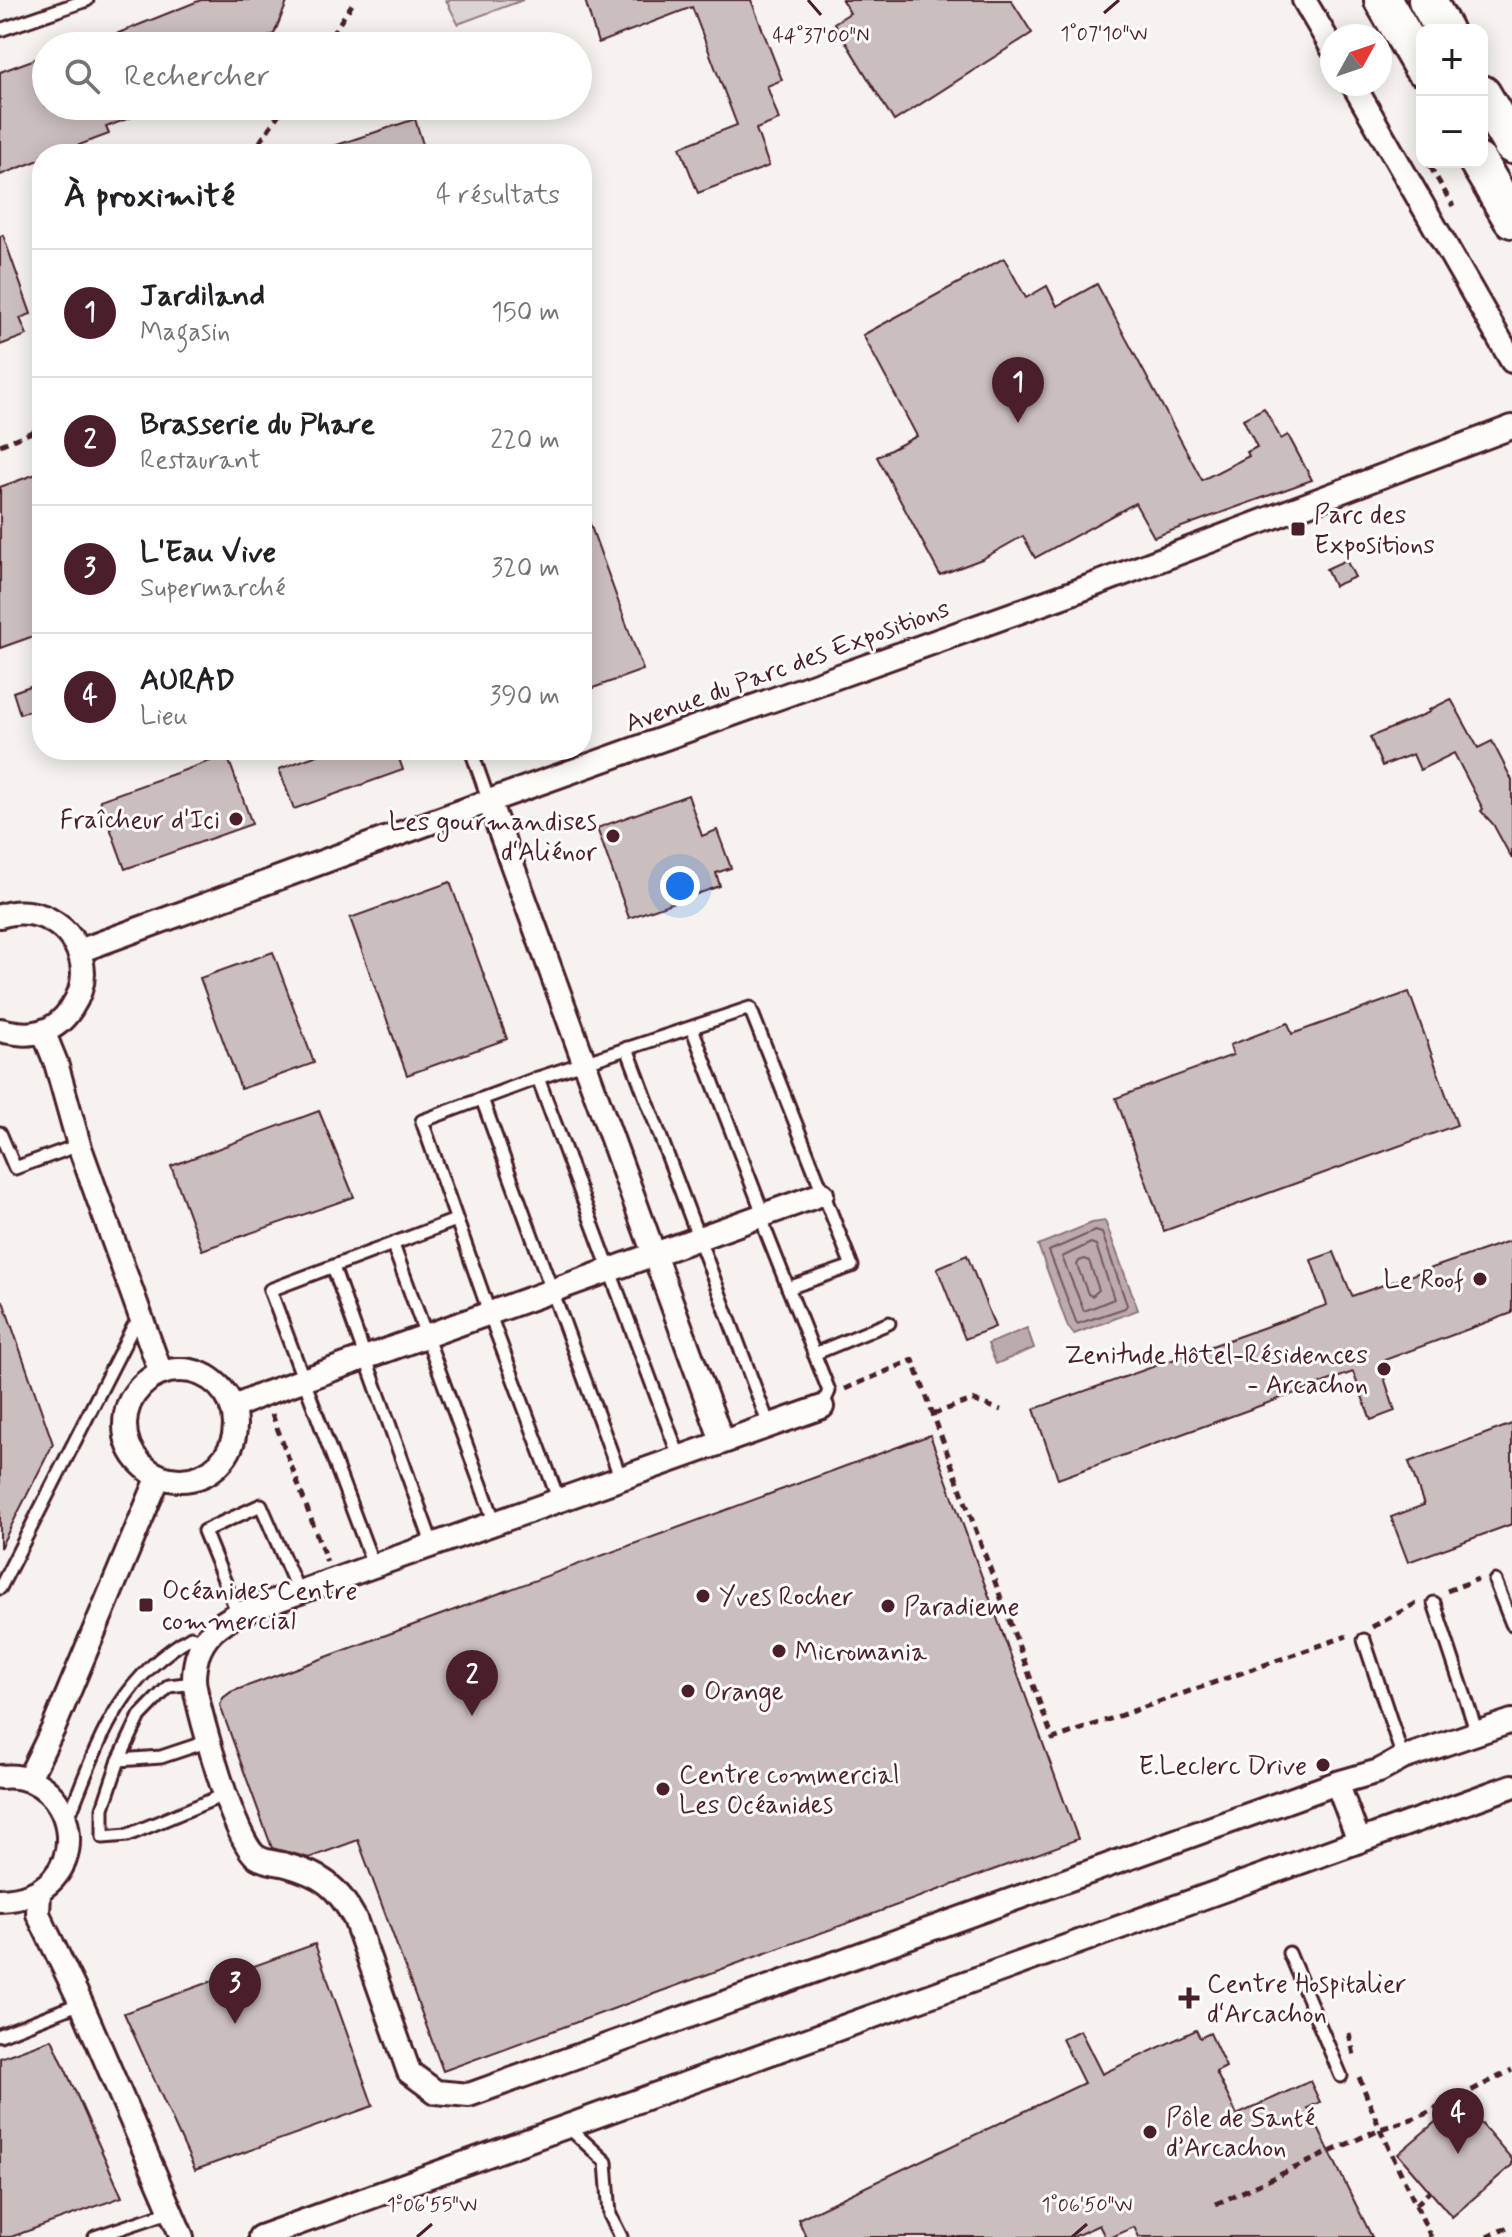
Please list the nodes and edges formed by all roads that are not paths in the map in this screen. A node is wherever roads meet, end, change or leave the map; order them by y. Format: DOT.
graph roads {
  1 [pos="87,0"];
  2 [pos="1304,0"];
  3 [pos="1383,0"];
  4 [pos="1427,0"];
  5 [pos="1441,24"];
  6 [pos="1320,27"];
  7 [pos="0,30"];
  8 [pos="1416,57"];
  9 [pos="1360,96"];
  10 [pos="1483,96"];
  11 [pos="1512,145"];
  12 [pos="1482,168"];
  13 [pos="1512,219"];
  14 [pos="1512,361"];
  15 [pos="1512,427"];
  16 [pos="475,760"];
  17 [pos="489,801"];
  18 [pos="1,913"];
  19 [pos="79,951"];
  20 [pos="692,1028"];
  21 [pos="0,1030"];
  22 [pos="43,1031"];
  23 [pos="627,1048"];
  24 [pos="586,1062"];
  25 [pos="538,1078"];
  26 [pos="482,1099"];
  27 [pos="0,1133"];
  28 [pos="79,1145"];
  29 [pos="822,1194"];
  30 [pos="762,1216"];
  31 [pos="456,1220"];
  32 [pos="698,1239"];
  33 [pos="393,1245"];
  34 [pos="653,1255"];
  35 [pos="333,1267"];
  36 [pos="610,1272"];
  37 [pos="788,1288"];
  38 [pos="552,1291"];
  39 [pos="490,1314"];
  40 [pos="145,1323"];
  41 [pos="889,1323"];
  42 [pos="427,1337"];
  43 [pos="814,1354"];
  44 [pos="366,1359"];
  45 [pos="161,1373"];
  46 [pos="304,1381"];
  47 [pos="822,1407"];
  48 [pos="232,1408"];
  49 [pos="769,1425"];
  50 [pos="722,1441"];
  51 [pos="680,1459"];
  52 [pos="159,1476"];
  53 [pos="621,1479"];
  54 [pos="559,1501"];
  55 [pos="495,1523"];
  56 [pos="433,1546"];
  57 [pos="374,1567"];
  58 [pos="1495,1581"];
  59 [pos="0,1588"];
  60 [pos="299,1593"];
  61 [pos="1431,1599"];
  62 [pos="238,1614"];
  63 [pos="1512,1624"];
  64 [pos="1365,1635"];
  65 [pos="204,1643"];
  66 [pos="194,1683"];
  67 [pos="1512,1721"];
  68 [pos="1477,1733"];
  69 [pos="209,1741"];
  70 [pos="1403,1758"];
  71 [pos="119,1760"];
  72 [pos="0,1777"];
  73 [pos="28,1780"];
  74 [pos="1337,1783"];
  75 [pos="1512,1786"];
  76 [pos="226,1794"];
  77 [pos="67,1822"];
  78 [pos="1359,1841"];
  79 [pos="39,1892"];
  80 [pos="0,1900"];
  81 [pos="1289,1953"];
  82 [pos="81,2003"];
  83 [pos="0,2035"];
  84 [pos="1341,2076"];
  85 [pos="567,2126"];
  86 [pos="172,2211"];
  87 [pos="95,2237"];
  88 [pos="182,2237"];
  89 [pos="260,2237"];
  90 [pos="621,2237"];
  1 -- 7 [label="lane"];
  2 -- 6 [label="street"];
  3 -- 8 [label="highway"];
  4 -- 5 [label="highway"];
  9 -- 14 [label="street"];
  10 -- 11 [label="highway"];
  12 -- 13 [label="highway"];
  15 -- 17 [label="street, Avenue du Parc des Expositions"];
  16 -- 17 [label="lane"];
  17 -- 19 [label="street, Avenue du Parc des Expositions"];
  17 -- 24 [label="street"];
  18 -- 19 [label="street"];
  19 -- 22 [label="street"];
  20 -- 23 [label="lane"];
  20 -- 29 [label="lane"];
  20 -- 30 [label="lane"];
  21 -- 22 [label="street"];
  22 -- 28 [label="street"];
  23 -- 24 [label="lane"];
  23 -- 32 [label="lane"];
  24 -- 25 [label="lane"];
  24 -- 34 [label="street"];
  25 -- 26 [label="lane"];
  25 -- 36 [label="lane"];
  26 -- 31 [label="lane"];
  26 -- 38 [label="lane"];
  27 -- 28 [label="lane"];
  28 -- 40 [label="street"];
  29 -- 30 [label="street"];
  29 -- 37 [label="lane"];
  30 -- 32 [label="street"];
  30 -- 37 [label="lane"];
  31 -- 33 [label="lane"];
  31 -- 39 [label="lane"];
  32 -- 34 [label="street"];
  32 -- 49 [label="lane"];
  33 -- 35 [label="lane"];
  33 -- 42 [label="lane"];
  34 -- 36 [label="street"];
  34 -- 50 [label="street"];
  35 -- 44 [label="lane"];
  35 -- 46 [label="lane"];
  36 -- 38 [label="street"];
  36 -- 51 [label="lane"];
  37 -- 43 [label="lane"];
  38 -- 39 [label="street"];
  38 -- 53 [label="lane"];
  39 -- 42 [label="street"];
  39 -- 54 [label="lane"];
  40 -- 45 [label="street"];
  40 -- 59 [label="lane"];
  41 -- 43 [label="lane"];
  42 -- 44 [label="street"];
  42 -- 55 [label="lane"];
  43 -- 47 [label="lane"];
  44 -- 46 [label="street"];
  44 -- 56 [label="lane"];
  45 -- 48 [label="street"];
  45 -- 52 [label="street"];
  46 -- 48 [label="street"];
  46 -- 57 [label="lane"];
  47 -- 49 [label="street"];
  48 -- 52 [label="street"];
  49 -- 50 [label="street"];
  50 -- 51 [label="street"];
  51 -- 53 [label="street"];
  52 -- 73 [label="street"];
  53 -- 54 [label="street"];
  54 -- 55 [label="street"];
  55 -- 56 [label="street"];
  56 -- 57 [label="street"];
  57 -- 60 [label="street"];
  58 -- 63 [label="lane"];
  60 -- 62 [label="street"];
  60 -- 62 [label="lane"];
  61 -- 68 [label="lane"];
  62 -- 65 [label="street"];
  64 -- 70 [label="lane"];
  65 -- 66 [label="street"];
  65 -- 77 [label="lane"];
  66 -- 69 [label="street"];
  66 -- 71 [label="lane"];
  67 -- 68 [label="street"];
  68 -- 70 [label="street"];
  69 -- 71 [label="lane"];
  69 -- 76 [label="street"];
  70 -- 74 [label="street"];
  71 -- 76 [label="lane"];
  72 -- 73 [label="street"];
  73 -- 77 [label="street"];
  74 -- 76 [label="street"];
  74 -- 78 [label="street"];
  75 -- 78 [label="street"];
  77 -- 79 [label="street"];
  78 -- 85 [label="street"];
  79 -- 80 [label="street"];
  79 -- 82 [label="street"];
  81 -- 84 [label="lane"];
  82 -- 83 [label="lane"];
  82 -- 86 [label="street"];
  85 -- 89 [label="street"];
  85 -- 90 [label="lane"];
  86 -- 87 [label="lane"];
  86 -- 88 [label="street"];
}
